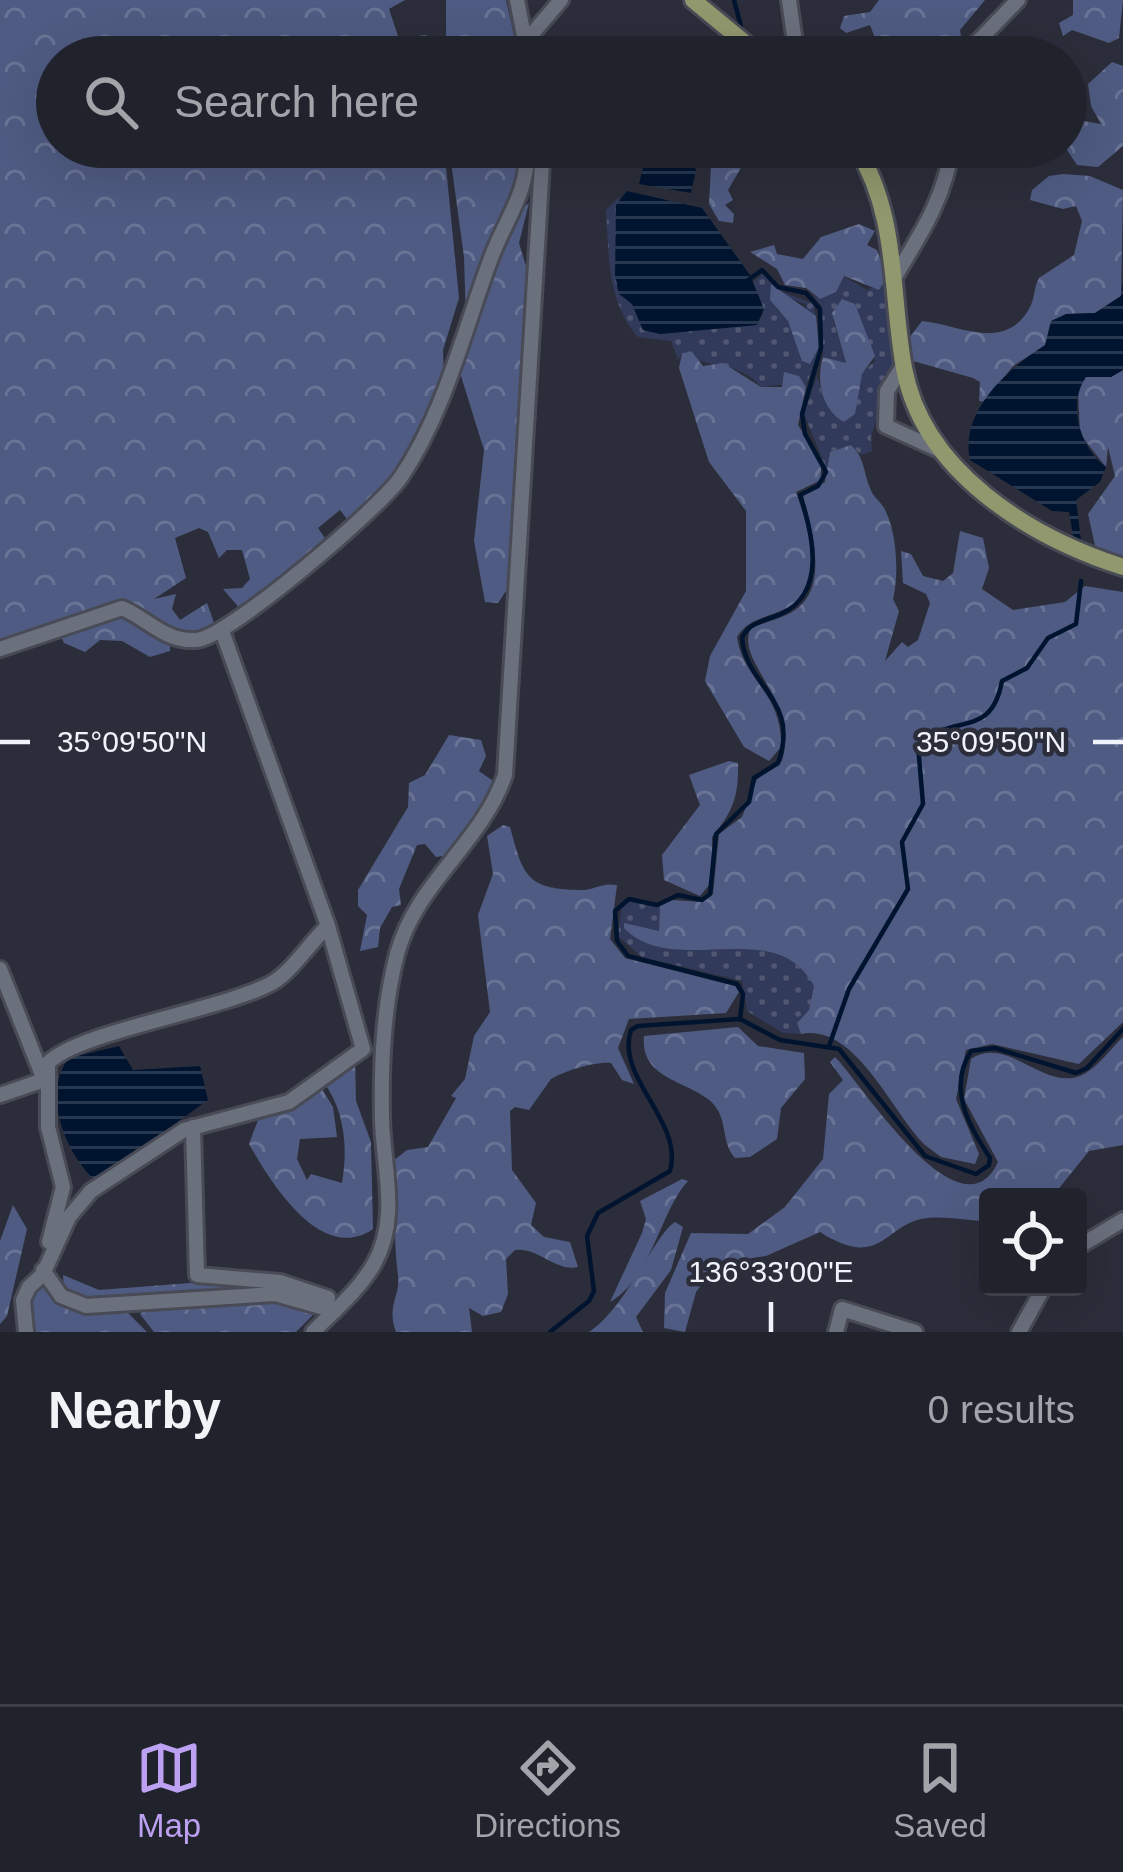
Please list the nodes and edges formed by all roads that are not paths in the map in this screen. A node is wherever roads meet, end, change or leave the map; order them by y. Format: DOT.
graph roads {
  1 [pos="517,0"];
  2 [pos="561,0"];
  3 [pos="693,0"];
  4 [pos="789,0"];
  5 [pos="1018,0"];
  6 [pos="524,36"];
  7 [pos="536,36"];
  8 [pos="736,36"];
  9 [pos="794,36"];
  10 [pos="983,36"];
  11 [pos="528,168"];
  12 [pos="542,168"];
  13 [pos="866,168"];
  14 [pos="949,168"];
  15 [pos="896,275"];
  16 [pos="903,365"];
  17 [pos="941,452"];
  18 [pos="1123,567"];
  19 [pos="223,631"];
  20 [pos="0,650"];
  21 [pos="328,926"];
  22 [pos="0,969"];
  23 [pos="44,1080"];
  24 [pos="0,1095"];
  25 [pos="193,1127"];
  26 [pos="1123,1220"];
  27 [pos="1087,1241"];
  28 [pos="43,1274"];
  29 [pos="1039,1296"];
  30 [pos="337,1309"];
  31 [pos="26,1332"];
  32 [pos="313,1332"];
  33 [pos="836,1332"];
  34 [pos="915,1332"];
  35 [pos="1019,1332"];
  1 -- 6 [label="street"];
  2 -- 7 [label="street"];
  3 -- 8 [label="main road"];
  4 -- 9 [label="street"];
  5 -- 10 [label="street"];
  11 -- 19 [label="street"];
  12 -- 30 [label="street"];
  13 -- 15 [label="main road"];
  14 -- 15 [label="street"];
  15 -- 16 [label="main road"];
  16 -- 17 [label="main road"];
  16 -- 17 [label="street"];
  17 -- 18 [label="main road"];
  19 -- 20 [label="street"];
  19 -- 21 [label="street"];
  21 -- 23 [label="street"];
  21 -- 25 [label="street"];
  22 -- 23 [label="street"];
  23 -- 24 [label="street"];
  23 -- 28 [label="street"];
  25 -- 28 [label="street"];
  25 -- 30 [label="street"];
  26 -- 27 [label="street"];
  28 -- 30 [label="street"];
  28 -- 31 [label="street"];
  29 -- 35 [label="street"];
  30 -- 32 [label="street"];
  33 -- 34 [label="street"];
}
